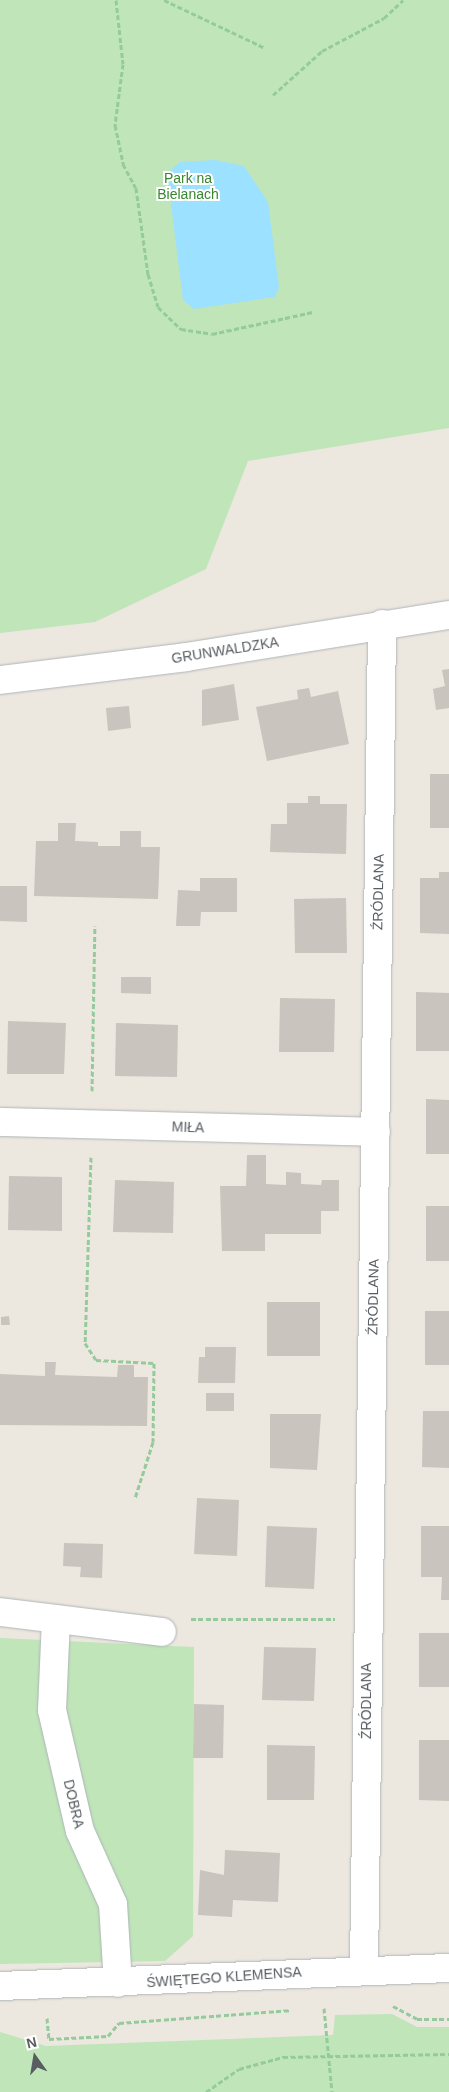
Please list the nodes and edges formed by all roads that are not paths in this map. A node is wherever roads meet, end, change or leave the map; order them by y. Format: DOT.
graph roads {
  1 [pos="449,614"];
  2 [pos="382,624"];
  3 [pos="0,680"];
  4 [pos="0,1122"];
  5 [pos="376,1132"];
  6 [pos="0,1612"];
  7 [pos="56,1619"];
  8 [pos="162,1632"];
  9 [pos="449,1968"];
  10 [pos="364,1970"];
  11 [pos="118,1983"];
  12 [pos="0,1986"];
  1 -- 2 [label="street, GRUNWALDZKA"];
  2 -- 3 [label="street, GRUNWALDZKA"];
  2 -- 5 [label="street, ŹRÓDLANA"];
  4 -- 5 [label="street, MIŁA"];
  5 -- 10 [label="street, ŹRÓDLANA"];
  6 -- 7 [label="street"];
  7 -- 8 [label="street"];
  7 -- 11 [label="street, DOBRA"];
  9 -- 10 [label="street, ŚWIĘTEGO KLEMENSA"];
  10 -- 11 [label="street, ŚWIĘTEGO KLEMENSA"];
  11 -- 12 [label="street, ŚWIĘTEGO KLEMENSA"];
}
